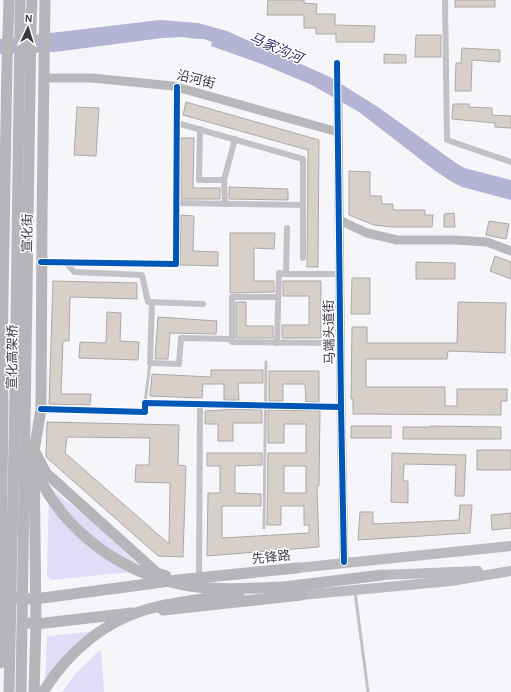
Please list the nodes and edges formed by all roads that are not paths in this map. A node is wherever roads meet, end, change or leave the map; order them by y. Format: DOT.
graph roads {
  1 [pos="9,0"];
  2 [pos="20,0"];
  3 [pos="32,0"];
  4 [pos="45,0"];
  5 [pos="446,0"];
  6 [pos="337,63"];
  7 [pos="44,78"];
  8 [pos="177,87"];
  9 [pos="338,102"];
  10 [pos="3,123"];
  11 [pos="177,123"];
  12 [pos="200,129"];
  13 [pos="338,132"];
  14 [pos="235,140"];
  15 [pos="511,162"];
  16 [pos="224,180"];
  17 [pos="176,203"];
  18 [pos="225,204"];
  19 [pos="303,205"];
  20 [pos="339,220"];
  21 [pos="287,228"];
  22 [pos="511,251"];
  23 [pos="303,258"];
  24 [pos="41,262"];
  25 [pos="66,262"];
  26 [pos="286,274"];
  27 [pos="339,274"];
  28 [pos="278,297"];
  29 [pos="152,302"];
  30 [pos="203,304"];
  31 [pos="1,334"];
  32 [pos="232,339"];
  33 [pos="277,343"];
  34 [pos="340,343"];
  35 [pos="1,356"];
  36 [pos="266,362"];
  37 [pos="150,363"];
  38 [pos="15,396"];
  39 [pos="146,403"];
  40 [pos="200,404"];
  41 [pos="266,405"];
  42 [pos="41,406"];
  43 [pos="340,407"];
  44 [pos="34,451"];
  45 [pos="264,528"];
  46 [pos="511,546"];
  47 [pos="1,561"];
  48 [pos="344,562"];
  49 [pos="297,568"];
  50 [pos="511,570"];
  51 [pos="382,575"];
  52 [pos="199,578"];
  53 [pos="178,580"];
  54 [pos="284,587"];
  55 [pos="354,590"];
  56 [pos="301,595"];
  57 [pos="1,598"];
  58 [pos="35,599"];
  59 [pos="0,621"];
  60 [pos="36,624"];
  61 [pos="0,658"];
  62 [pos="0,663"];
  63 [pos="9,692"];
  64 [pos="21,692"];
  65 [pos="34,692"];
  66 [pos="43,692"];
  67 [pos="368,692"];
  1 -- 10 [label="highway, 宣化街"];
  2 -- 38 [label="highway, 宣化高架桥, bridge"];
  3 -- 64 [label="highway, 宣化高架桥, bridge"];
  4 -- 7 [label="highway, 宣化街"];
  5 -- 15 [label="street"];
  6 -- 9 [label="street"];
  7 -- 8 [label="street, 沿河街"];
  7 -- 24 [label="highway, 宣化街"];
  8 -- 11 [label="street"];
  8 -- 13 [label="street, 沿河街"];
  9 -- 13 [label="street, 马端头道街"];
  10 -- 31 [label="highway, 宣化街"];
  11 -- 12 [label="street"];
  11 -- 17 [label="street"];
  12 -- 14 [label="street"];
  12 -- 16 [label="street"];
  13 -- 20 [label="street, 马端头道街"];
  14 -- 16 [label="street"];
  14 -- 19 [label="street"];
  16 -- 18 [label="street"];
  17 -- 18 [label="street"];
  17 -- 25 [label="street"];
  18 -- 19 [label="street"];
  19 -- 23 [label="street"];
  20 -- 22 [label="street"];
  20 -- 27 [label="street, 马端头道街"];
  21 -- 26 [label="street"];
  24 -- 25 [label="street"];
  24 -- 42 [label="highway, 宣化街"];
  25 -- 29 [label="street"];
  26 -- 27 [label="street"];
  26 -- 28 [label="street"];
  27 -- 34 [label="street, 马端头道街"];
  28 -- 32 [label="street"];
  28 -- 33 [label="street"];
  29 -- 30 [label="street"];
  29 -- 37 [label="street"];
  31 -- 35 [label="highway, 宣化街"];
  32 -- 33 [label="street"];
  32 -- 37 [label="street"];
  33 -- 34 [label="street"];
  34 -- 43 [label="street, 马端头道街"];
  35 -- 47 [label="highway, 宣化街"];
  36 -- 41 [label="lane"];
  37 -- 39 [label="lane"];
  38 -- 54 [label="highway, bridge"];
  38 -- 63 [label="highway, 宣化高架桥, bridge"];
  39 -- 40 [label="street"];
  39 -- 42 [label="street"];
  40 -- 41 [label="street"];
  40 -- 52 [label="street"];
  41 -- 43 [label="street"];
  41 -- 45 [label="lane"];
  42 -- 44 [label="highway, 宣化街"];
  43 -- 48 [label="street, 马端头道街"];
  44 -- 53 [label="highway"];
  44 -- 58 [label="highway, 宣化街"];
  46 -- 48 [label="main road, 先锋路"];
  47 -- 57 [label="highway, 宣化街"];
  48 -- 49 [label="main road, 先锋路"];
  49 -- 52 [label="highway, 先锋路"];
  50 -- 51 [label="main road"];
  50 -- 55 [label="main road"];
  51 -- 54 [label="highway"];
  52 -- 53 [label="highway, 先锋路"];
  53 -- 58 [label="highway, 先锋路"];
  54 -- 66 [label="highway, bridge"];
  55 -- 56 [label="main road"];
  55 -- 67 [label="lane"];
  56 -- 60 [label="highway"];
  57 -- 58 [label="highway, 先锋路"];
  57 -- 59 [label="highway, 宣化街"];
  58 -- 60 [label="highway, 宣化街"];
  59 -- 60 [label="highway"];
  59 -- 61 [label="highway, 宣化街"];
  60 -- 65 [label="highway, 宣化街"];
  61 -- 62 [label="highway"];
}
